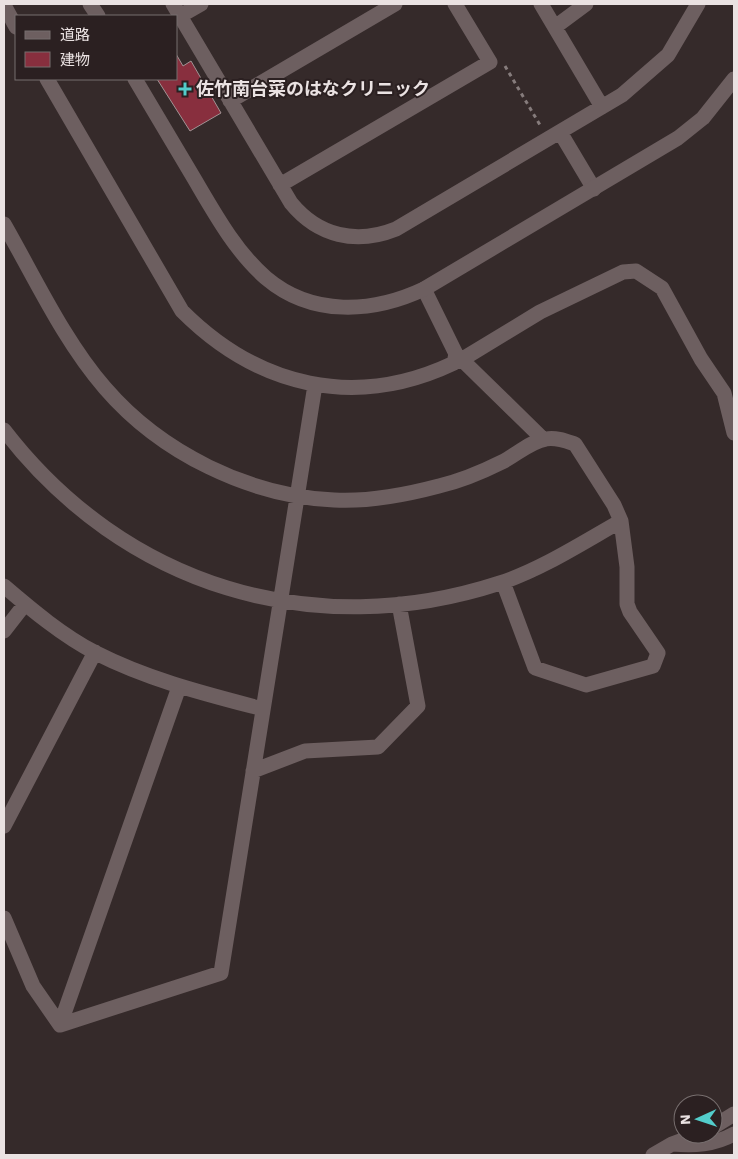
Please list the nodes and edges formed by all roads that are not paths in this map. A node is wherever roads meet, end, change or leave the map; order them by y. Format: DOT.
graph roads {
  1 [pos="90,4"];
  2 [pos="201,4"];
  3 [pos="395,4"];
  4 [pos="455,4"];
  5 [pos="541,4"];
  6 [pos="586,4"];
  7 [pos="698,4"];
  8 [pos="4,5"];
  9 [pos="176,10"];
  10 [pos="97,15"];
  11 [pos="15,25"];
  12 [pos="555,26"];
  13 [pos="734,79"];
  14 [pos="48,80"];
  15 [pos="136,80"];
  16 [pos="230,101"];
  17 [pos="602,107"];
  18 [pos="560,132"];
  19 [pos="280,185"];
  20 [pos="594,189"];
  21 [pos="4,224"];
  22 [pos="424,289"];
  23 [pos="459,357"];
  24 [pos="315,385"];
  25 [pos="4,430"];
  26 [pos="734,433"];
  27 [pos="543,439"];
  28 [pos="297,496"];
  29 [pos="621,521"];
  30 [pos="503,582"];
  31 [pos="4,586"];
  32 [pos="280,602"];
  33 [pos="25,604"];
  34 [pos="398,604"];
  35 [pos="4,631"];
  36 [pos="95,652"];
  37 [pos="179,687"];
  38 [pos="263,709"];
  39 [pos="253,771"];
  40 [pos="4,826"];
  41 [pos="4,918"];
  42 [pos="60,1025"];
  43 [pos="734,1114"];
  44 [pos="723,1121"];
  45 [pos="734,1134"];
  46 [pos="672,1144"];
  47 [pos="653,1155"];
  1 -- 10 [label="street"];
  2 -- 9 [label="street"];
  3 -- 16 [label="street"];
  4 -- 19 [label="street"];
  5 -- 12 [label="street"];
  6 -- 12 [label="street"];
  7 -- 17 [label="street"];
  8 -- 11 [label="street"];
  9 -- 16 [label="street"];
  12 -- 17 [label="street"];
  13 -- 20 [label="street"];
  14 -- 24 [label="street"];
  15 -- 22 [label="street"];
  16 -- 19 [label="street"];
  17 -- 18 [label="street"];
  18 -- 19 [label="street"];
  18 -- 20 [label="street"];
  20 -- 22 [label="street"];
  21 -- 28 [label="street"];
  22 -- 23 [label="street"];
  23 -- 24 [label="street"];
  23 -- 26 [label="street"];
  23 -- 27 [label="street"];
  24 -- 28 [label="street"];
  25 -- 32 [label="street"];
  27 -- 28 [label="street"];
  27 -- 29 [label="street"];
  28 -- 32 [label="street"];
  29 -- 30 [label="street"];
  29 -- 30 [label="street"];
  30 -- 34 [label="street"];
  31 -- 33 [label="street"];
  32 -- 34 [label="street"];
  32 -- 38 [label="street"];
  33 -- 35 [label="street"];
  33 -- 36 [label="street"];
  34 -- 39 [label="street"];
  36 -- 37 [label="street"];
  36 -- 40 [label="street"];
  37 -- 38 [label="street"];
  37 -- 42 [label="street"];
  38 -- 39 [label="street"];
  39 -- 42 [label="street"];
  41 -- 42 [label="street"];
  43 -- 44 [label="street"];
  45 -- 46 [label="street"];
  46 -- 47 [label="street"];
}
